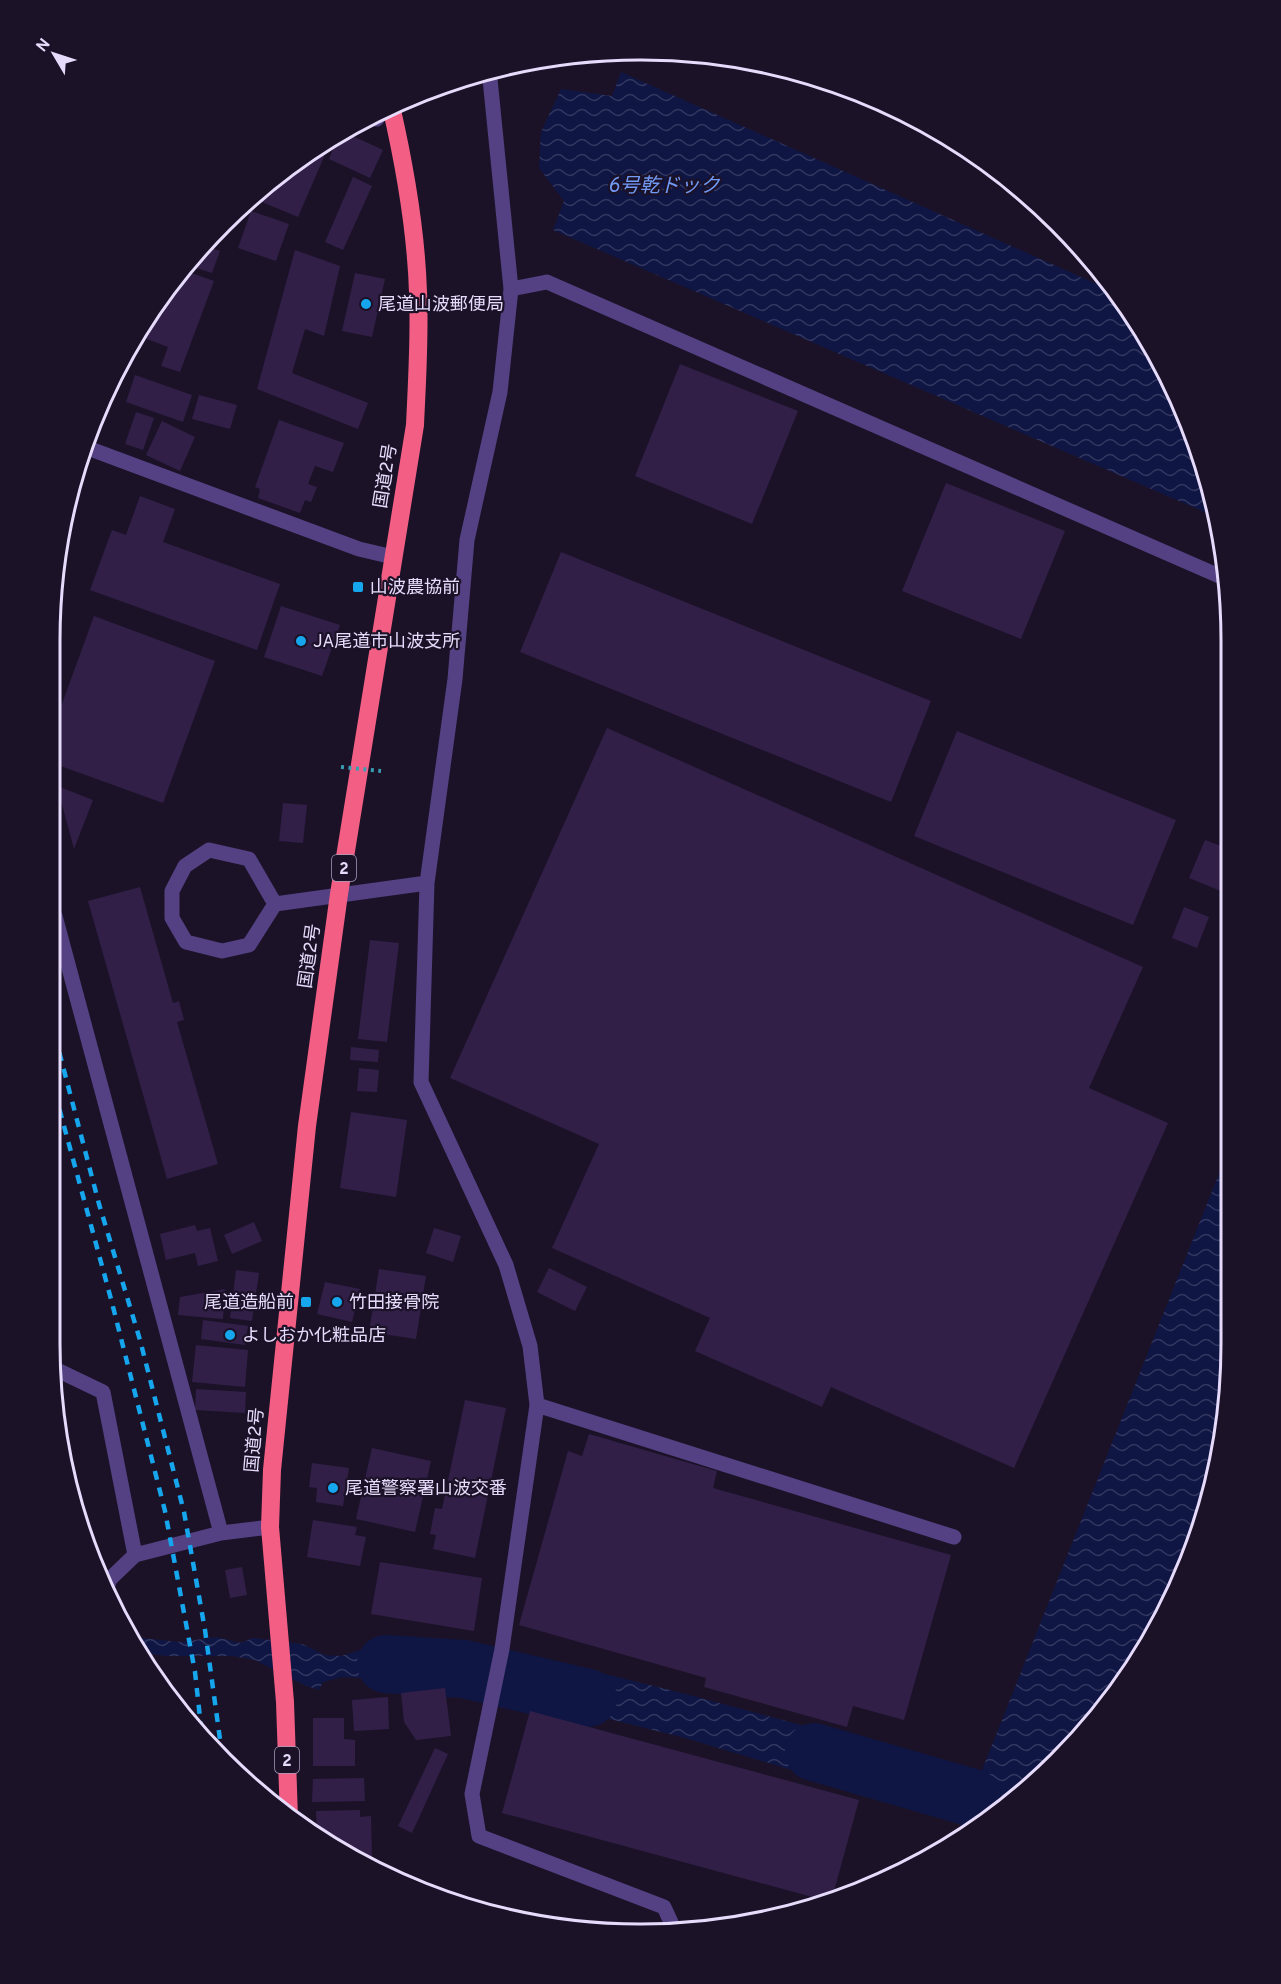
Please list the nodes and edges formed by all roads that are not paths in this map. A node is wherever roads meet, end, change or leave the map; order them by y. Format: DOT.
graph roads {
  1 [pos="490,80"];
  2 [pos="394,115"];
  3 [pos="511,289"];
  4 [pos="93,450"];
  5 [pos="393,557"];
  6 [pos="1217,575"];
  7 [pos="427,883"];
  8 [pos="339,894"];
  9 [pos="275,904"];
  10 [pos="60,935"];
  11 [pos="61,1372"];
  12 [pos="537,1406"];
  13 [pos="270,1527"];
  14 [pos="221,1533"];
  15 [pos="954,1537"];
  16 [pos="135,1555"];
  17 [pos="110,1579"];
  18 [pos="289,1805"];
  19 [pos="671,1923"];
  1 -- 3 [label="street"];
  2 -- 5 [label="highway, 国道2号 / 2"];
  3 -- 6 [label="street"];
  3 -- 7 [label="street"];
  4 -- 5 [label="street"];
  5 -- 8 [label="highway, 国道2号 / 2"];
  7 -- 8 [label="street"];
  7 -- 12 [label="street"];
  8 -- 9 [label="street"];
  8 -- 13 [label="highway, 国道2号 / 2"];
  9 -- 9 [label="street"];
  10 -- 14 [label="street"];
  11 -- 16 [label="street"];
  12 -- 15 [label="street"];
  12 -- 19 [label="street"];
  13 -- 14 [label="street"];
  13 -- 18 [label="highway, 国道2号 / 2"];
  14 -- 16 [label="street"];
  16 -- 17 [label="street"];
}
